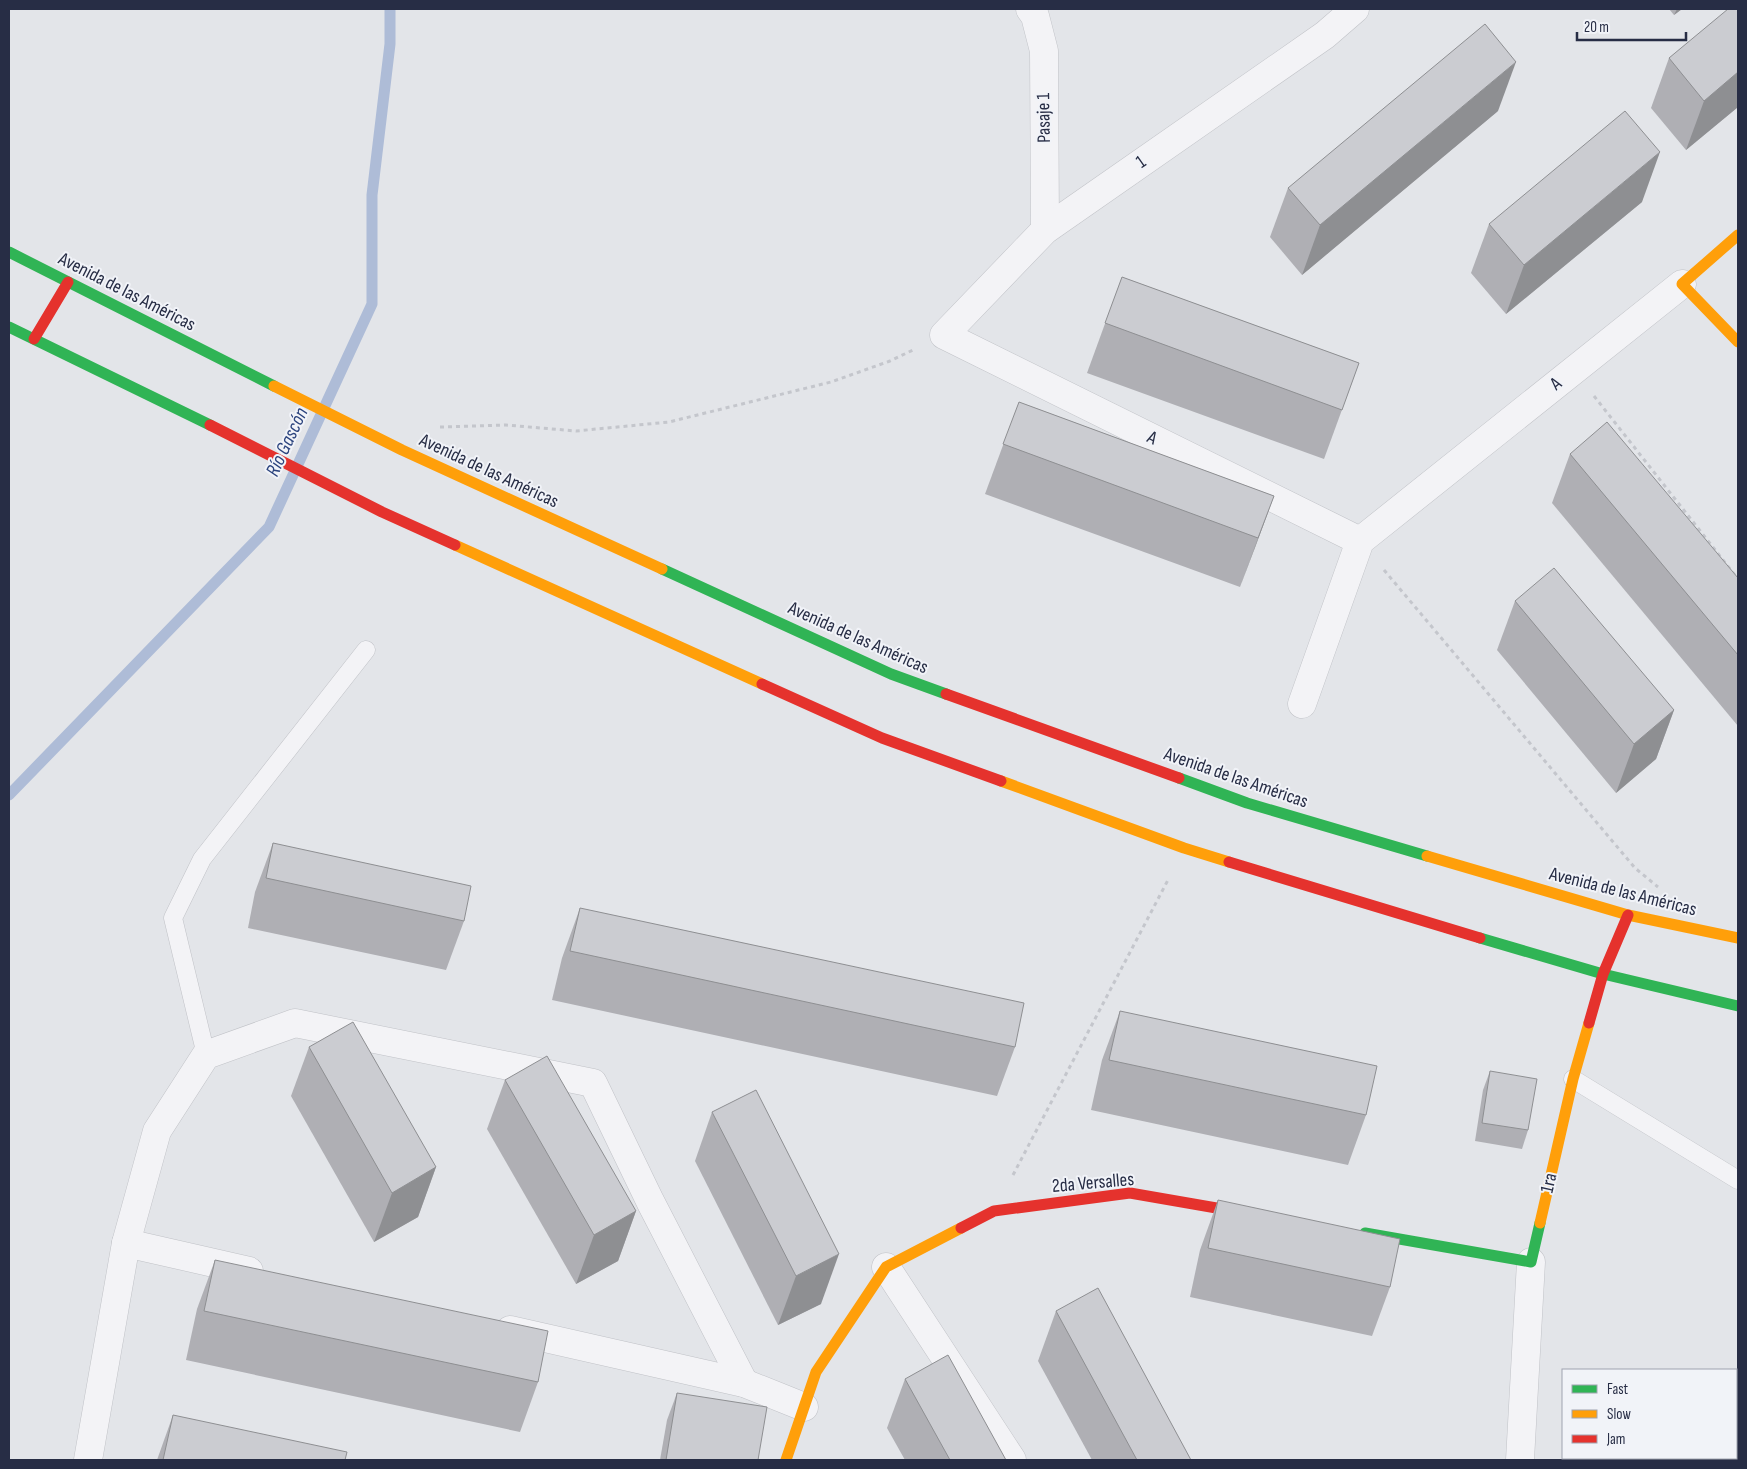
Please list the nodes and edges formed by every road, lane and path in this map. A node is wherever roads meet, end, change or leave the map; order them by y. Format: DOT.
graph roads {
  1 [pos="1030,9"];
  2 [pos="1355,9"];
  3 [pos="1045,230"];
  4 [pos="1738,236"];
  5 [pos="9,252"];
  6 [pos="68,282"];
  7 [pos="1682,284"];
  8 [pos="9,327"];
  9 [pos="944,335"];
  10 [pos="34,339"];
  11 [pos="1738,342"];
  12 [pos="1573,370"];
  13 [pos="440,427"];
  14 [pos="1360,541"];
  15 [pos="1738,579"];
  16 [pos="366,650"];
  17 [pos="1302,704"];
  18 [pos="1184,848"];
  19 [pos="1665,892"];
  20 [pos="1628,915"];
  21 [pos="1738,938"];
  22 [pos="1603,974"];
  23 [pos="1738,1006"];
  24 [pos="206,1055"];
  25 [pos="1573,1079"];
  26 [pos="1738,1180"];
  27 [pos="994,1212"];
  28 [pos="1266,1216"];
  29 [pos="1355,1232"];
  30 [pos="126,1243"];
  31 [pos="1531,1262"];
  32 [pos="886,1266"];
  33 [pos="271,1276"];
  34 [pos="483,1324"];
  35 [pos="744,1383"];
  36 [pos="804,1407"];
  37 [pos="88,1460"];
  38 [pos="786,1460"];
  39 [pos="1012,1460"];
  40 [pos="1520,1460"];
  1 -- 3 [label="street, Pasaje 1"];
  2 -- 3 [label="street, 1"];
  3 -- 9 [label="street, 1"];
  4 -- 7 [label="main road, A"];
  5 -- 6 [label="main road, Avenida de las Américas"];
  6 -- 10 [label="main road"];
  6 -- 20 [label="main road, Avenida de las Américas"];
  7 -- 11 [label="main road"];
  7 -- 12 [label="street, A"];
  8 -- 10 [label="main road"];
  9 -- 13 [label="path"];
  9 -- 14 [label="street, A"];
  10 -- 18 [label="main road"];
  12 -- 14 [label="street, A"];
  12 -- 15 [label="path"];
  14 -- 17 [label="street"];
  14 -- 19 [label="path"];
  16 -- 24 [label="lane"];
  18 -- 22 [label="main road"];
  18 -- 27 [label="path"];
  20 -- 21 [label="main road, Avenida de las Américas"];
  20 -- 22 [label="main road, 1ra"];
  22 -- 23 [label="main road"];
  22 -- 25 [label="main road, 1ra"];
  24 -- 30 [label="street"];
  24 -- 35 [label="street"];
  25 -- 26 [label="lane"];
  25 -- 31 [label="main road, 1ra"];
  27 -- 28 [label="main road, 2da Versalles"];
  27 -- 32 [label="main road, 2da Versalles"];
  29 -- 31 [label="main road"];
  30 -- 33 [label="street"];
  30 -- 37 [label="street"];
  31 -- 40 [label="street, 1ra"];
  32 -- 36 [label="main road, 2da Versalles"];
  32 -- 39 [label="street"];
  34 -- 35 [label="street"];
  35 -- 36 [label="street"];
  36 -- 38 [label="main road, 2da Versalles"];
}
